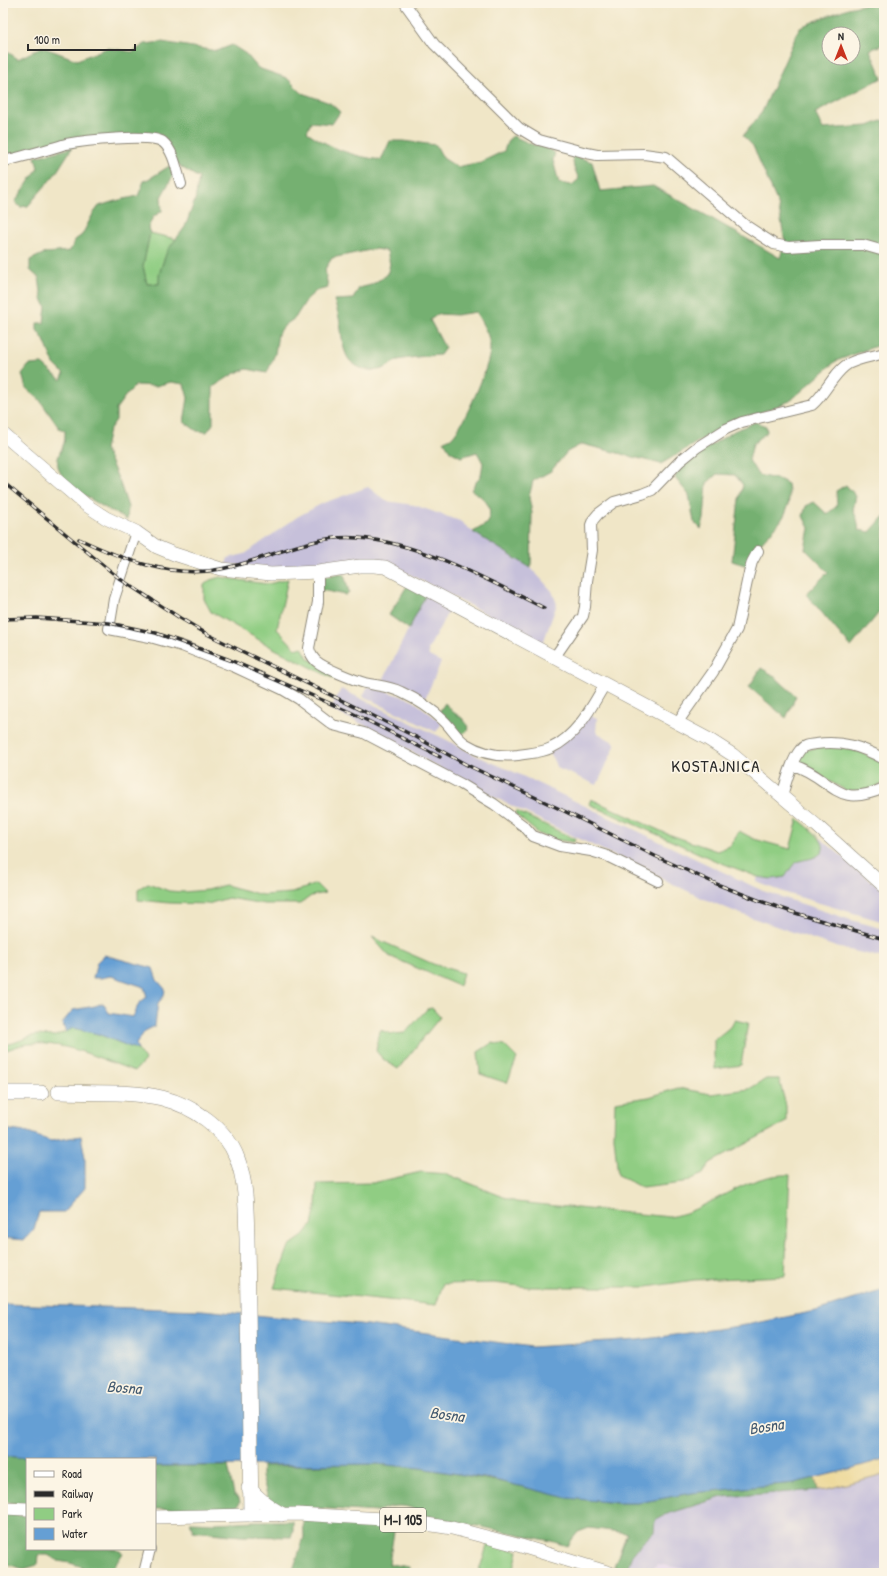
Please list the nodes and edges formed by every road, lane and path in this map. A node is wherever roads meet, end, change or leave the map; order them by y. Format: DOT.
graph roads {
  1 [pos="406,5"];
  2 [pos="3,160"];
  3 [pos="181,184"];
  4 [pos="884,251"];
  5 [pos="884,353"];
  6 [pos="3,434"];
  7 [pos="136,532"];
  8 [pos="758,551"];
  9 [pos="318,572"];
  10 [pos="554,658"];
  11 [pos="605,684"];
  12 [pos="677,723"];
  13 [pos="884,759"];
  14 [pos="793,765"];
  15 [pos="884,788"];
  16 [pos="782,796"];
  17 [pos="658,881"];
  18 [pos="884,886"];
  19 [pos="41,1092"];
  20 [pos="59,1092"];
  21 [pos="3,1093"];
  22 [pos="249,1488"];
  23 [pos="3,1508"];
  24 [pos="26,1509"];
  25 [pos="250,1514"];
  26 [pos="281,1514"];
  27 [pos="156,1517"];
  28 [pos="150,1550"];
  29 [pos="144,1573"];
  30 [pos="610,1573"];
  1 -- 4 [label="street"];
  2 -- 3 [label="street"];
  5 -- 10 [label="street"];
  6 -- 7 [label="main road"];
  7 -- 9 [label="main road"];
  7 -- 17 [label="street"];
  8 -- 12 [label="street"];
  9 -- 10 [label="main road"];
  9 -- 11 [label="street"];
  10 -- 11 [label="main road"];
  11 -- 12 [label="main road"];
  12 -- 16 [label="main road"];
  13 -- 14 [label="street"];
  14 -- 15 [label="street"];
  14 -- 16 [label="street"];
  16 -- 18 [label="main road"];
  19 -- 21 [label="highway"];
  20 -- 22 [label="highway"];
  22 -- 25 [label="highway"];
  22 -- 26 [label="highway"];
  23 -- 24 [label="main road"];
  25 -- 26 [label="main road, M-I 105"];
  25 -- 27 [label="main road, M-I 105"];
  26 -- 30 [label="main road, M-I 105"];
  28 -- 29 [label="street"];
}
